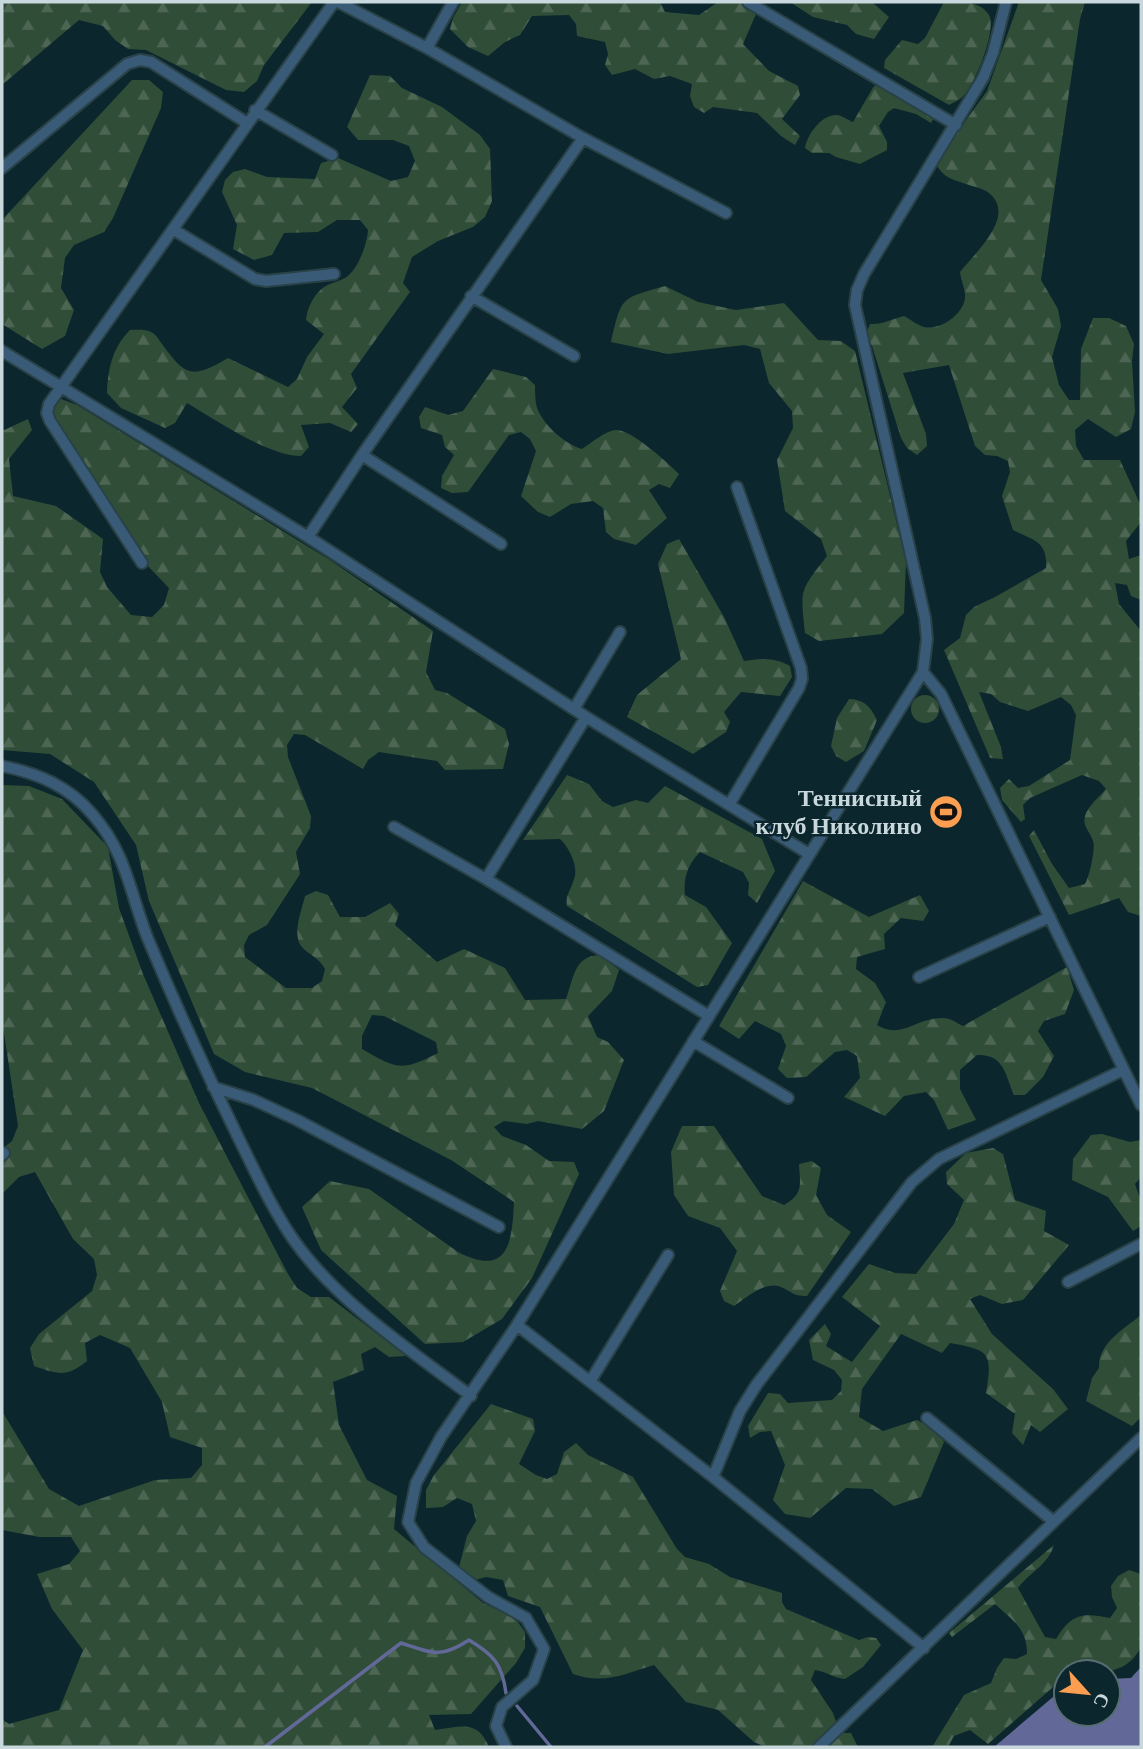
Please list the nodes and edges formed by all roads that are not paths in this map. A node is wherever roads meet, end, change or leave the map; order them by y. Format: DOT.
graph roads {
  1 [pos="336,2"];
  2 [pos="453,2"];
  3 [pos="748,2"];
  4 [pos="1006,2"];
  5 [pos="427,48"];
  6 [pos="255,110"];
  7 [pos="247,122"];
  8 [pos="956,125"];
  9 [pos="583,138"];
  10 [pos="332,155"];
  11 [pos="2,168"];
  12 [pos="726,213"];
  13 [pos="174,230"];
  14 [pos="334,274"];
  15 [pos="471,296"];
  16 [pos="2,351"];
  17 [pos="574,356"];
  18 [pos="59,386"];
  19 [pos="362,455"];
  20 [pos="737,487"];
  21 [pos="308,537"];
  22 [pos="501,544"];
  23 [pos="142,563"];
  24 [pos="620,632"];
  25 [pos="923,673"];
  26 [pos="574,709"];
  27 [pos="586,717"];
  28 [pos="2,766"];
  29 [pos="729,805"];
  30 [pos="394,827"];
  31 [pos="809,855"];
  32 [pos="486,879"];
  33 [pos="1049,916"];
  34 [pos="919,977"];
  35 [pos="709,1016"];
  36 [pos="694,1041"];
  37 [pos="1124,1070"];
  38 [pos="213,1087"];
  39 [pos="788,1098"];
  40 [pos="1141,1105"];
  41 [pos="499,1227"];
  42 [pos="1141,1244"];
  43 [pos="668,1255"];
  44 [pos="1068,1282"];
  45 [pos="517,1325"];
  46 [pos="591,1380"];
  47 [pos="471,1396"];
  48 [pos="927,1418"];
  49 [pos="1141,1438"];
  50 [pos="713,1477"];
  51 [pos="1053,1521"];
  52 [pos="923,1648"];
  53 [pos="506,1747"];
  54 [pos="819,1747"];
  1 -- 5 [label="street"];
  1 -- 6 [label="street"];
  2 -- 5 [label="street"];
  3 -- 8 [label="street"];
  4 -- 8 [label="street"];
  5 -- 9 [label="street"];
  6 -- 7 [label="street"];
  6 -- 10 [label="street"];
  7 -- 11 [label="street"];
  7 -- 13 [label="street"];
  8 -- 25 [label="street"];
  9 -- 12 [label="street"];
  9 -- 15 [label="street"];
  13 -- 14 [label="street"];
  13 -- 18 [label="street"];
  15 -- 17 [label="street"];
  15 -- 19 [label="street"];
  16 -- 18 [label="street"];
  18 -- 21 [label="street"];
  18 -- 23 [label="street"];
  19 -- 21 [label="street"];
  19 -- 22 [label="street"];
  20 -- 29 [label="street"];
  21 -- 26 [label="street"];
  24 -- 26 [label="street"];
  25 -- 31 [label="street"];
  25 -- 33 [label="street"];
  26 -- 27 [label="street"];
  27 -- 29 [label="street"];
  27 -- 32 [label="street"];
  28 -- 38 [label="street"];
  29 -- 31 [label="street"];
  30 -- 32 [label="street"];
  31 -- 35 [label="street"];
  32 -- 35 [label="street"];
  33 -- 34 [label="street"];
  33 -- 37 [label="street"];
  35 -- 36 [label="street"];
  36 -- 39 [label="street"];
  36 -- 45 [label="street"];
  37 -- 40 [label="street"];
  37 -- 50 [label="street"];
  38 -- 41 [label="street"];
  38 -- 47 [label="street"];
  42 -- 44 [label="street"];
  43 -- 46 [label="street"];
  45 -- 46 [label="street"];
  45 -- 47 [label="street"];
  46 -- 50 [label="street"];
  47 -- 53 [label="street"];
  48 -- 51 [label="street"];
  49 -- 51 [label="street"];
  50 -- 52 [label="street"];
  51 -- 52 [label="street"];
  52 -- 54 [label="street"];
}
